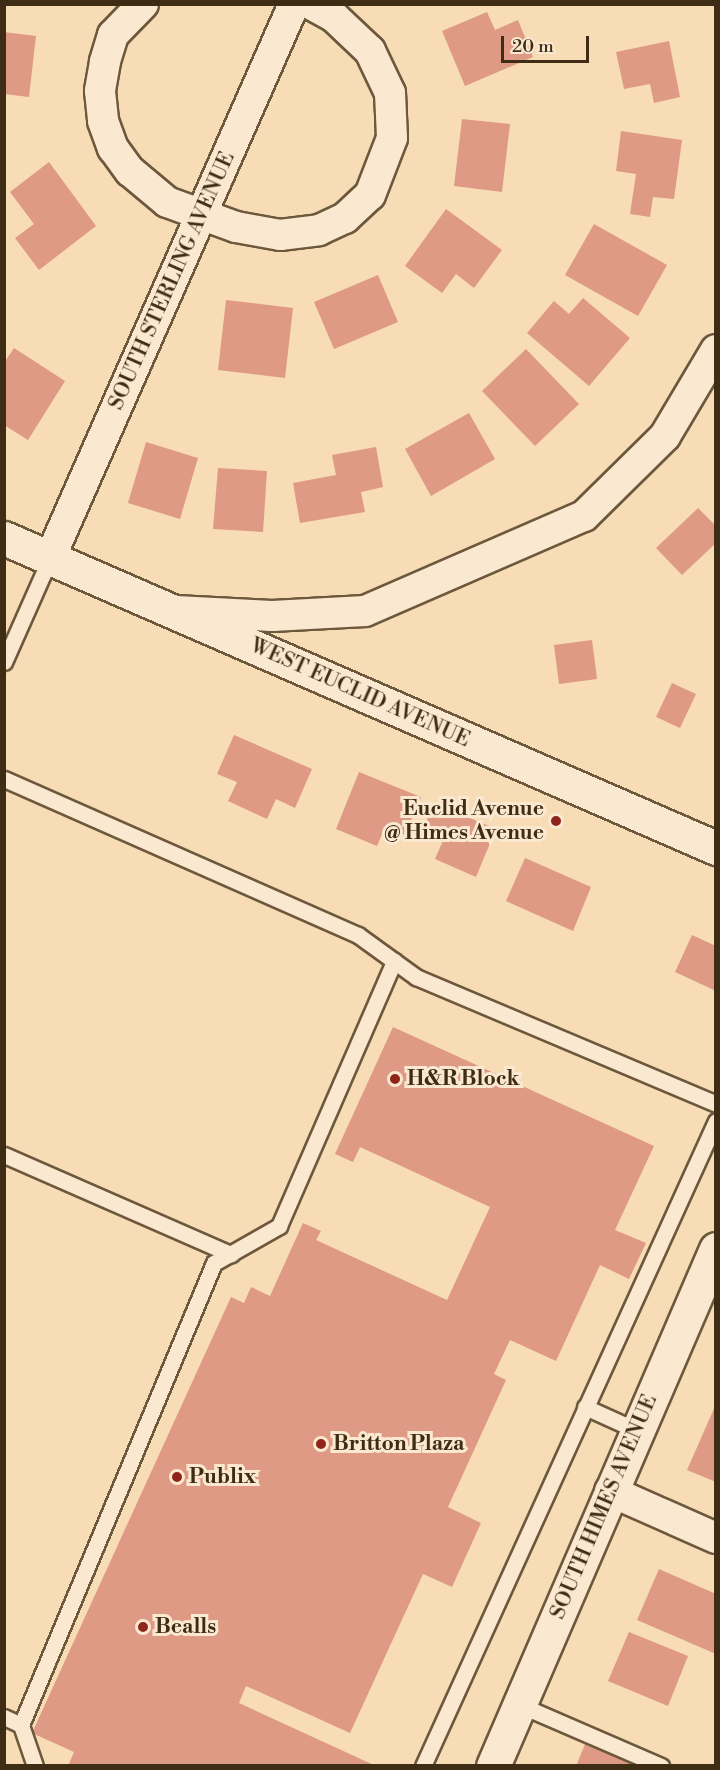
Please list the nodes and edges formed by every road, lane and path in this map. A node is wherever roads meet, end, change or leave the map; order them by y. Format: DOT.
graph roads {
  1 [pos="143,4"];
  2 [pos="294,4"];
  3 [pos="311,4"];
  4 [pos="201,216"];
  5 [pos="716,350"];
  6 [pos="4,538"];
  7 [pos="50,558"];
  8 [pos="170,610"];
  9 [pos="4,662"];
  10 [pos="4,779"];
  11 [pos="716,848"];
  12 [pos="394,961"];
  13 [pos="716,1104"];
  14 [pos="716,1121"];
  15 [pos="4,1155"];
  16 [pos="716,1249"];
  17 [pos="231,1254"];
  18 [pos="585,1407"];
  19 [pos="636,1430"];
  20 [pos="610,1491"];
  21 [pos="716,1538"];
  22 [pos="520,1705"];
  23 [pos="4,1717"];
  24 [pos="21,1725"];
  25 [pos="35,1766"];
  26 [pos="423,1766"];
  27 [pos="493,1766"];
  28 [pos="661,1766"];
  1 -- 4 [label="street"];
  2 -- 4 [label="street, SOUTH STERLING AVENUE"];
  3 -- 4 [label="street"];
  4 -- 7 [label="street, SOUTH STERLING AVENUE"];
  5 -- 8 [label="street"];
  6 -- 7 [label="street, WEST EUCLID AVENUE"];
  7 -- 8 [label="street, WEST EUCLID AVENUE"];
  7 -- 9 [label="lane"];
  8 -- 11 [label="street, WEST EUCLID AVENUE"];
  10 -- 12 [label="lane"];
  12 -- 13 [label="lane"];
  12 -- 17 [label="lane"];
  14 -- 18 [label="lane"];
  15 -- 17 [label="lane"];
  16 -- 19 [label="street, SOUTH HIMES AVENUE"];
  17 -- 24 [label="lane"];
  18 -- 19 [label="lane"];
  18 -- 26 [label="lane"];
  19 -- 20 [label="street, SOUTH HIMES AVENUE"];
  20 -- 21 [label="street"];
  20 -- 22 [label="street, SOUTH HIMES AVENUE"];
  22 -- 27 [label="street, SOUTH HIMES AVENUE"];
  22 -- 28 [label="lane"];
  23 -- 24 [label="lane"];
  24 -- 25 [label="lane"];
}
